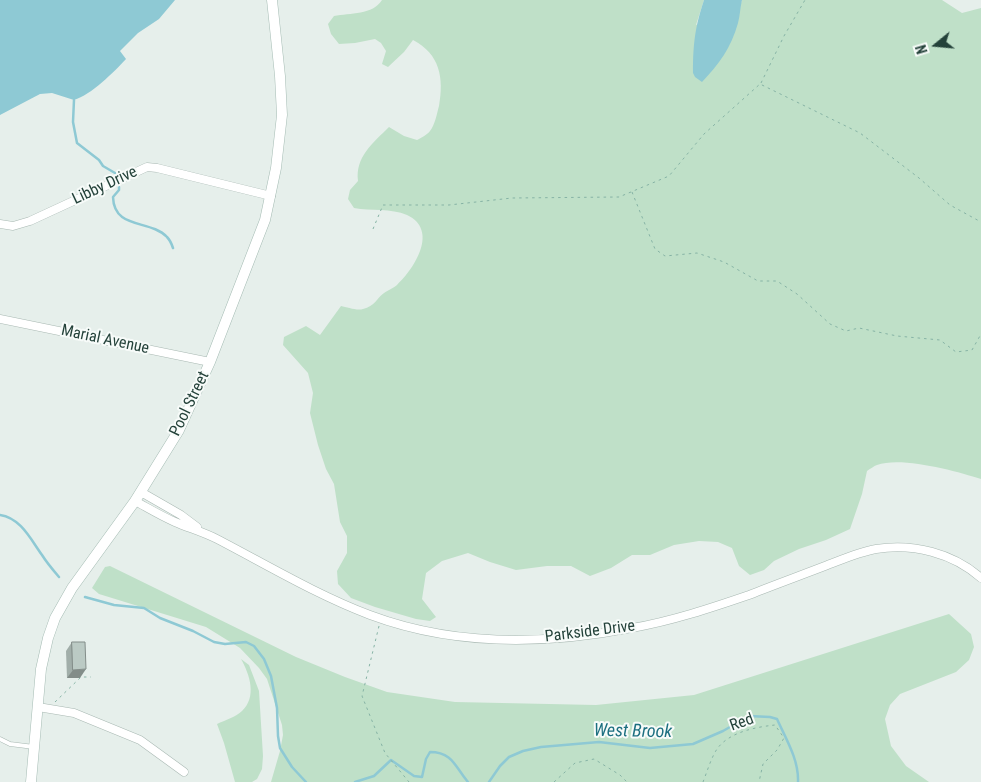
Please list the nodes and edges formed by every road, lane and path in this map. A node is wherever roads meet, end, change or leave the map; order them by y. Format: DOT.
graph roads {
  1 [pos="272,0"];
  2 [pos="805,0"];
  3 [pos="760,84"];
  4 [pos="632,191"];
  5 [pos="271,196"];
  6 [pos="981,222"];
  7 [pos="0,224"];
  8 [pos="373,229"];
  9 [pos="0,319"];
  10 [pos="981,334"];
  11 [pos="210,362"];
  12 [pos="141,492"];
  13 [pos="135,501"];
  14 [pos="202,531"];
  15 [pos="981,578"];
  16 [pos="380,618"];
  17 [pos="91,677"];
  18 [pos="59,699"];
  19 [pos="38,707"];
  20 [pos="0,739"];
  21 [pos="34,747"];
  22 [pos="184,772"];
  23 [pos="31,782"];
  24 [pos="409,782"];
  25 [pos="554,782"];
  26 [pos="628,782"];
  27 [pos="703,782"];
  28 [pos="759,782"];
  1 -- 5 [label="main road, Pool Street"];
  2 -- 3 [label="path"];
  3 -- 4 [label="path"];
  3 -- 6 [label="path"];
  4 -- 8 [label="path"];
  4 -- 10 [label="path"];
  5 -- 7 [label="street, Libby Drive"];
  5 -- 11 [label="main road, Pool Street"];
  9 -- 11 [label="street, Marial Avenue"];
  11 -- 12 [label="main road, Pool Street"];
  12 -- 13 [label="main road, Pool Street"];
  12 -- 14 [label="street, Parkside Drive"];
  13 -- 14 [label="street, Parkside Drive"];
  13 -- 19 [label="main road, Pool Street"];
  14 -- 16 [label="street, Parkside Drive"];
  15 -- 16 [label="street, Parkside Drive"];
  16 -- 24 [label="path"];
  17 -- 18 [label="path"];
  19 -- 21 [label="main road, Pool Street"];
  19 -- 22 [label="street"];
  20 -- 21 [label="lane"];
  21 -- 23 [label="main road, Pool Street"];
  25 -- 26 [label="path"];
  27 -- 28 [label="path, Red"];
}
